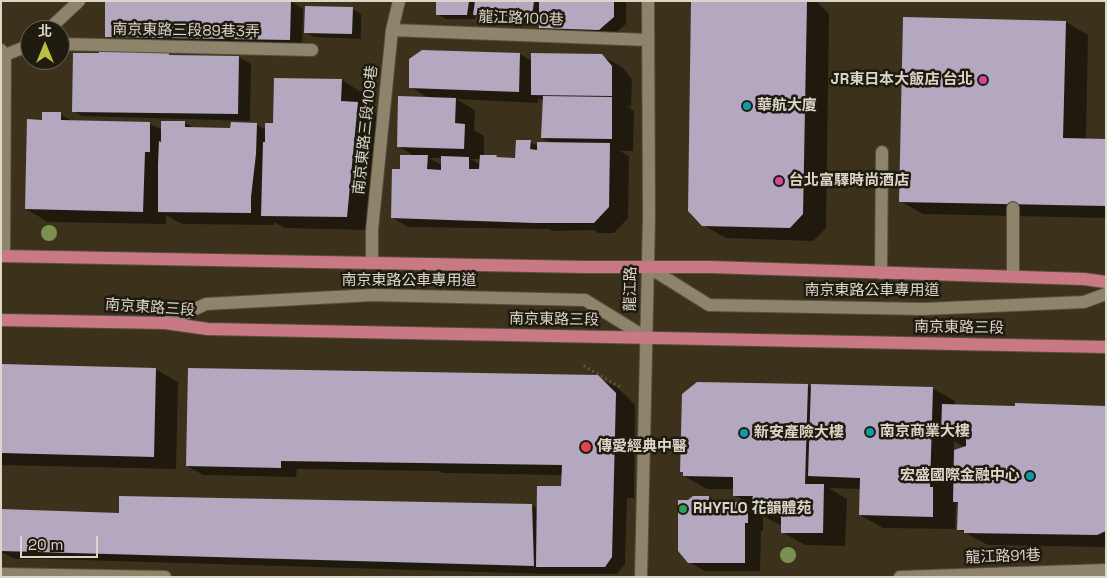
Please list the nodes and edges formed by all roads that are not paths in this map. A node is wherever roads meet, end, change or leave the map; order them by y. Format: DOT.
graph roads {
  1 [pos="79,1"];
  2 [pos="399,1"];
  3 [pos="648,1"];
  4 [pos="59,20"];
  5 [pos="392,30"];
  6 [pos="648,40"];
  7 [pos="70,44"];
  8 [pos="20,48"];
  9 [pos="312,50"];
  10 [pos="2,53"];
  11 [pos="882,152"];
  12 [pos="1012,208"];
  13 [pos="3,256"];
  14 [pos="372,262"];
  15 [pos="648,267"];
  16 [pos="881,273"];
  17 [pos="1012,276"];
  18 [pos="1106,282"];
  19 [pos="1106,294"];
  20 [pos="1,320"];
  21 [pos="165,322"];
  22 [pos="647,338"];
  23 [pos="1106,347"];
  24 [pos="1106,570"];
  25 [pos="1,574"];
  26 [pos="1051,574"];
  27 [pos="165,577"];
  28 [pos="641,577"];
  29 [pos="900,577"];
  1 -- 4 [label="street"];
  2 -- 5 [label="street, 南京東路三段109巷"];
  3 -- 6 [label="street, 龍江路"];
  5 -- 6 [label="street, 龍江路100巷"];
  5 -- 14 [label="street, 南京東路三段109巷"];
  6 -- 15 [label="street, 龍江路"];
  7 -- 9 [label="street, 南京東路三段89巷3弄"];
  8 -- 10 [label="street"];
  10 -- 13 [label="street"];
  11 -- 16 [label="street"];
  12 -- 17 [label="street"];
  13 -- 14 [label="main road"];
  14 -- 15 [label="main road"];
  15 -- 16 [label="main road"];
  15 -- 19 [label="street, 南京東路公車專用道"];
  15 -- 22 [label="street, 龍江路"];
  16 -- 17 [label="main road"];
  17 -- 18 [label="main road"];
  20 -- 21 [label="main road, 南京東路三段"];
  21 -- 22 [label="main road, 南京東路三段"];
  21 -- 22 [label="street, 南京東路公車專用道"];
  22 -- 23 [label="main road, 南京東路三段"];
  22 -- 28 [label="street, 龍江路"];
  24 -- 26 [label="street, 龍江路91巷"];
  25 -- 27 [label="street"];
  26 -- 29 [label="street, 龍江路91巷"];
}
